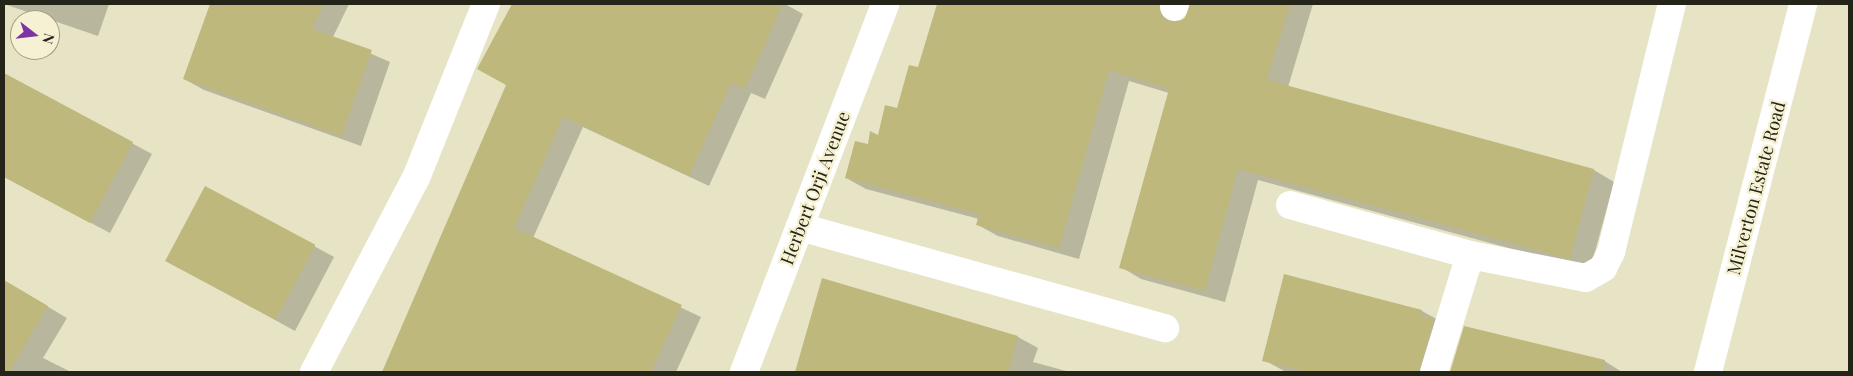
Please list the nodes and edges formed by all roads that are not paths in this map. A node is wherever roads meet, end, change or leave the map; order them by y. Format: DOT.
graph roads {
  1 [pos="486,4"];
  2 [pos="885,4"];
  3 [pos="1672,4"];
  4 [pos="1803,4"];
  5 [pos="1290,205"];
  6 [pos="800,227"];
  7 [pos="1470,255"];
  8 [pos="1165,328"];
  9 [pos="314,372"];
  10 [pos="744,372"];
  11 [pos="1434,372"];
  12 [pos="1708,372"];
  1 -- 9 [label="street"];
  2 -- 6 [label="street, Herbert Orji Avenue"];
  3 -- 7 [label="street"];
  4 -- 12 [label="street, Milverton Estate Road"];
  5 -- 7 [label="street"];
  6 -- 8 [label="street"];
  6 -- 10 [label="street, Herbert Orji Avenue"];
  7 -- 11 [label="street"];
}
